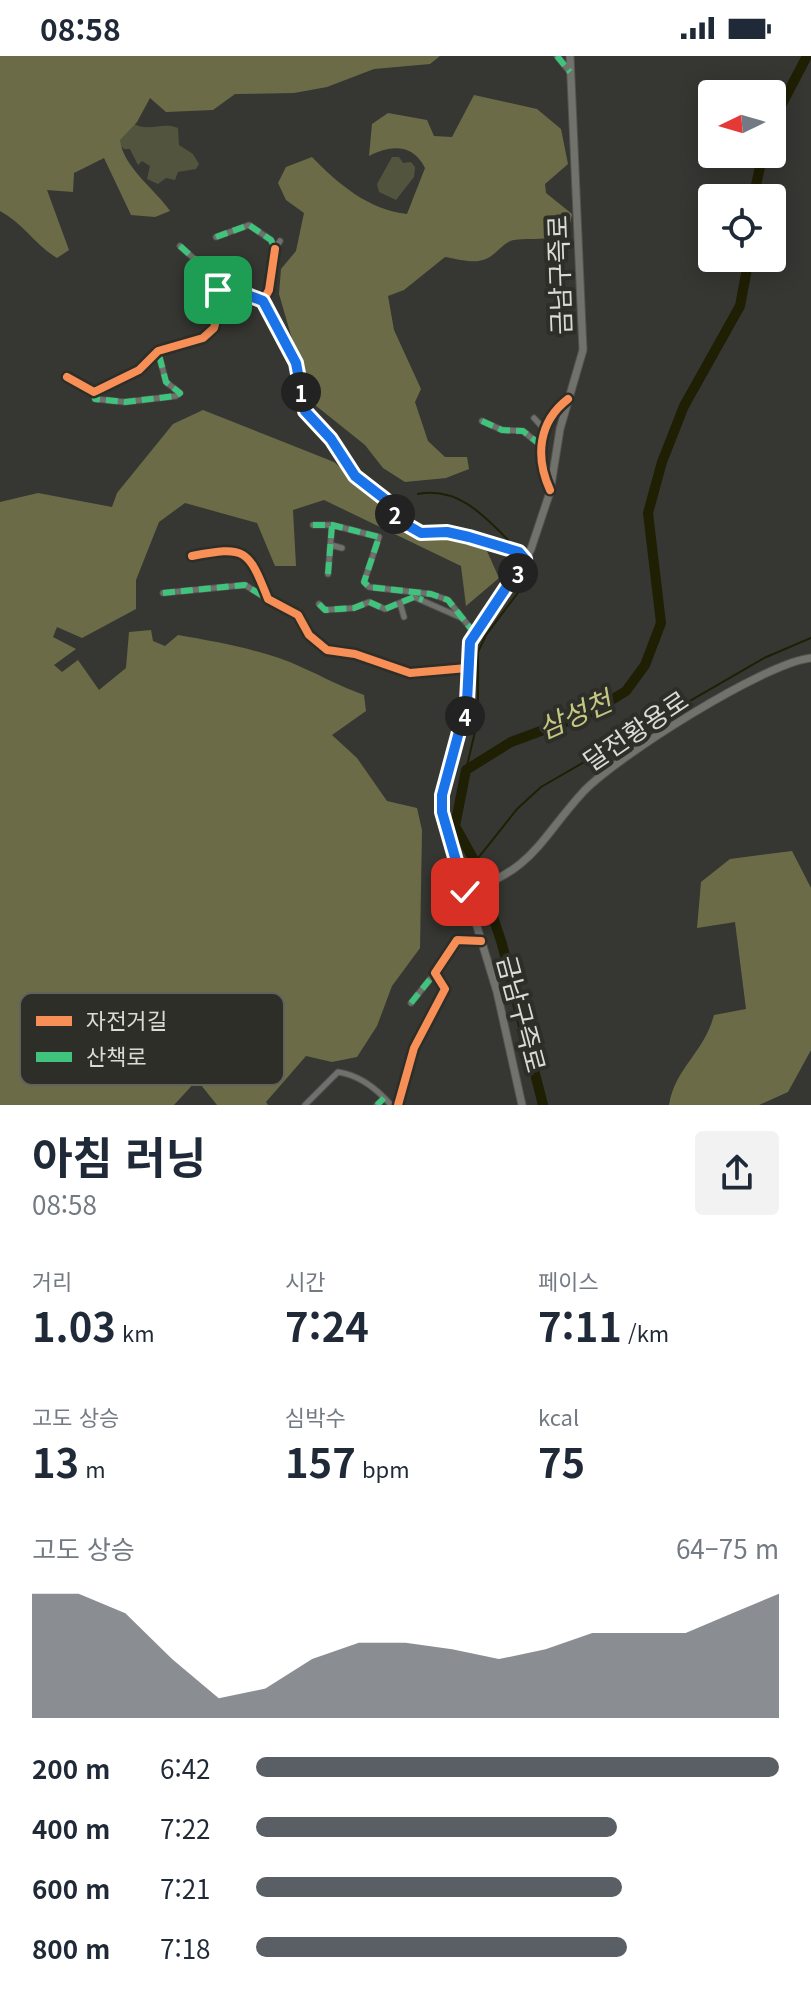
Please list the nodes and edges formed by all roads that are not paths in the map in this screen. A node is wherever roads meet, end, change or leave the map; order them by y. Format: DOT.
graph roads {
  1 [pos="557,56"];
  2 [pos="570,56"];
  3 [pos="570,72"];
  4 [pos="216,237"];
  5 [pos="280,241"];
  6 [pos="180,246"];
  7 [pos="275,249"];
  8 [pos="221,301"];
  9 [pos="263,301"];
  10 [pos="158,351"];
  11 [pos="67,377"];
  12 [pos="94,392"];
  13 [pos="568,399"];
  14 [pos="534,418"];
  15 [pos="482,421"];
  16 [pos="544,429"];
  17 [pos="541,445"];
  18 [pos="550,490"];
  19 [pos="313,525"];
  20 [pos="332,525"];
  21 [pos="331,545"];
  22 [pos="342,548"];
  23 [pos="192,556"];
  24 [pos="525,559"];
  25 [pos="328,574"];
  26 [pos="163,593"];
  27 [pos="268,599"];
  28 [pos="400,603"];
  29 [pos="319,604"];
  30 [pos="404,617"];
  31 [pos="463,618"];
  32 [pos="475,634"];
  33 [pos="811,658"];
  34 [pos="467,668"];
  35 [pos="468,891"];
  36 [pos="481,941"];
  37 [pos="435,973"];
  38 [pos="411,1003"];
  39 [pos="384,1098"];
  40 [pos="305,1105"];
  41 [pos="377,1105"];
  42 [pos="391,1105"];
  43 [pos="398,1105"];
  44 [pos="522,1105"];
  1 -- 3 [label="street"];
  2 -- 3 [label="main road, 금남구즉로"];
  3 -- 13 [label="main road, 금남구즉로"];
  4 -- 7 [label="street"];
  5 -- 7 [label="street"];
  6 -- 8 [label="street"];
  7 -- 9 [label="street"];
  8 -- 9 [label="street"];
  8 -- 10 [label="street"];
  9 -- 24 [label="street"];
  10 -- 12 [label="street"];
  10 -- 12 [label="street"];
  11 -- 12 [label="street"];
  13 -- 16 [label="street"];
  13 -- 18 [label="main road, 금남구즉로"];
  14 -- 16 [label="street"];
  15 -- 17 [label="street"];
  16 -- 17 [label="street"];
  17 -- 18 [label="street"];
  18 -- 24 [label="main road, 금남구즉로"];
  19 -- 20 [label="street"];
  20 -- 21 [label="street"];
  20 -- 31 [label="street"];
  21 -- 22 [label="street"];
  21 -- 25 [label="street"];
  23 -- 27 [label="street"];
  24 -- 32 [label="main road, 금남구즉로"];
  26 -- 27 [label="street"];
  27 -- 34 [label="street"];
  28 -- 29 [label="street"];
  28 -- 30 [label="street"];
  28 -- 31 [label="street"];
  31 -- 32 [label="street"];
  32 -- 34 [label="main road, 금남구즉로"];
  33 -- 35 [label="main road, 달전황용로"];
  34 -- 35 [label="main road, 금남구즉로"];
  35 -- 36 [label="main road, 금남구즉로"];
  36 -- 37 [label="street"];
  36 -- 44 [label="main road, 금남구즉로"];
  37 -- 38 [label="street"];
  37 -- 43 [label="street"];
  39 -- 40 [label="street"];
  39 -- 41 [label="street"];
  39 -- 42 [label="street"];
}
